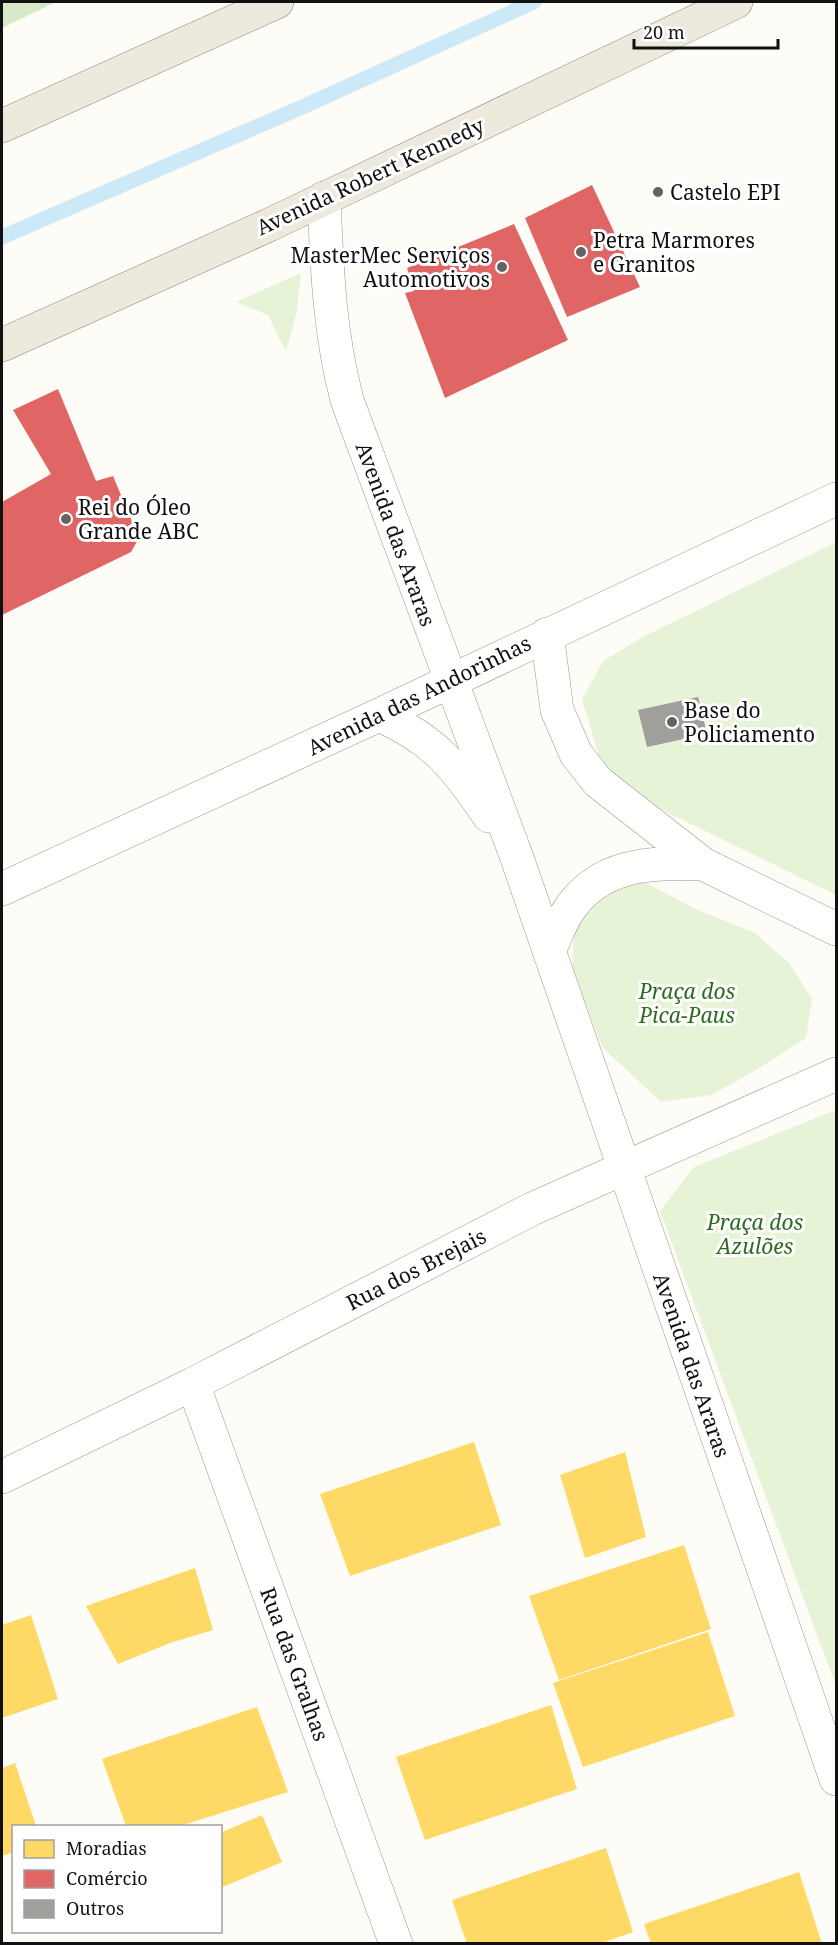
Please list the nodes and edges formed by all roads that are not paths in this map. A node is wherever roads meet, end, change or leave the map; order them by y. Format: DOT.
graph roads {
  1 [pos="277,2"];
  2 [pos="736,2"];
  3 [pos="2,126"];
  4 [pos="324,198"];
  5 [pos="2,345"];
  6 [pos="837,499"];
  7 [pos="547,634"];
  8 [pos="451,681"];
  9 [pos="379,715"];
  10 [pos="517,858"];
  11 [pos="703,864"];
  12 [pos="2,889"];
  13 [pos="837,929"];
  14 [pos="549,951"];
  15 [pos="837,1074"];
  16 [pos="624,1167"];
  17 [pos="193,1384"];
  18 [pos="2,1477"];
  19 [pos="837,1779"];
  20 [pos="396,1944"];
  1 -- 3 [label="main road"];
  2 -- 4 [label="main road, Avenida Robert Kennedy"];
  4 -- 5 [label="main road, Avenida Robert Kennedy"];
  4 -- 8 [label="street, Avenida das Araras"];
  6 -- 7 [label="street, Avenida das Andorinhas"];
  7 -- 8 [label="street, Avenida das Andorinhas"];
  7 -- 11 [label="street"];
  8 -- 9 [label="street, Avenida das Andorinhas"];
  8 -- 10 [label="street, Avenida das Araras"];
  9 -- 10 [label="street, Avenida das Araras"];
  9 -- 12 [label="street, Avenida das Andorinhas"];
  10 -- 14 [label="street, Avenida das Araras"];
  11 -- 13 [label="street"];
  11 -- 14 [label="street"];
  14 -- 16 [label="street, Avenida das Araras"];
  15 -- 16 [label="street, Rua dos Brejais"];
  16 -- 17 [label="street, Rua dos Brejais"];
  16 -- 19 [label="street, Avenida das Araras"];
  17 -- 18 [label="street, Rua dos Brejais"];
  17 -- 20 [label="street, Rua das Gralhas"];
}
